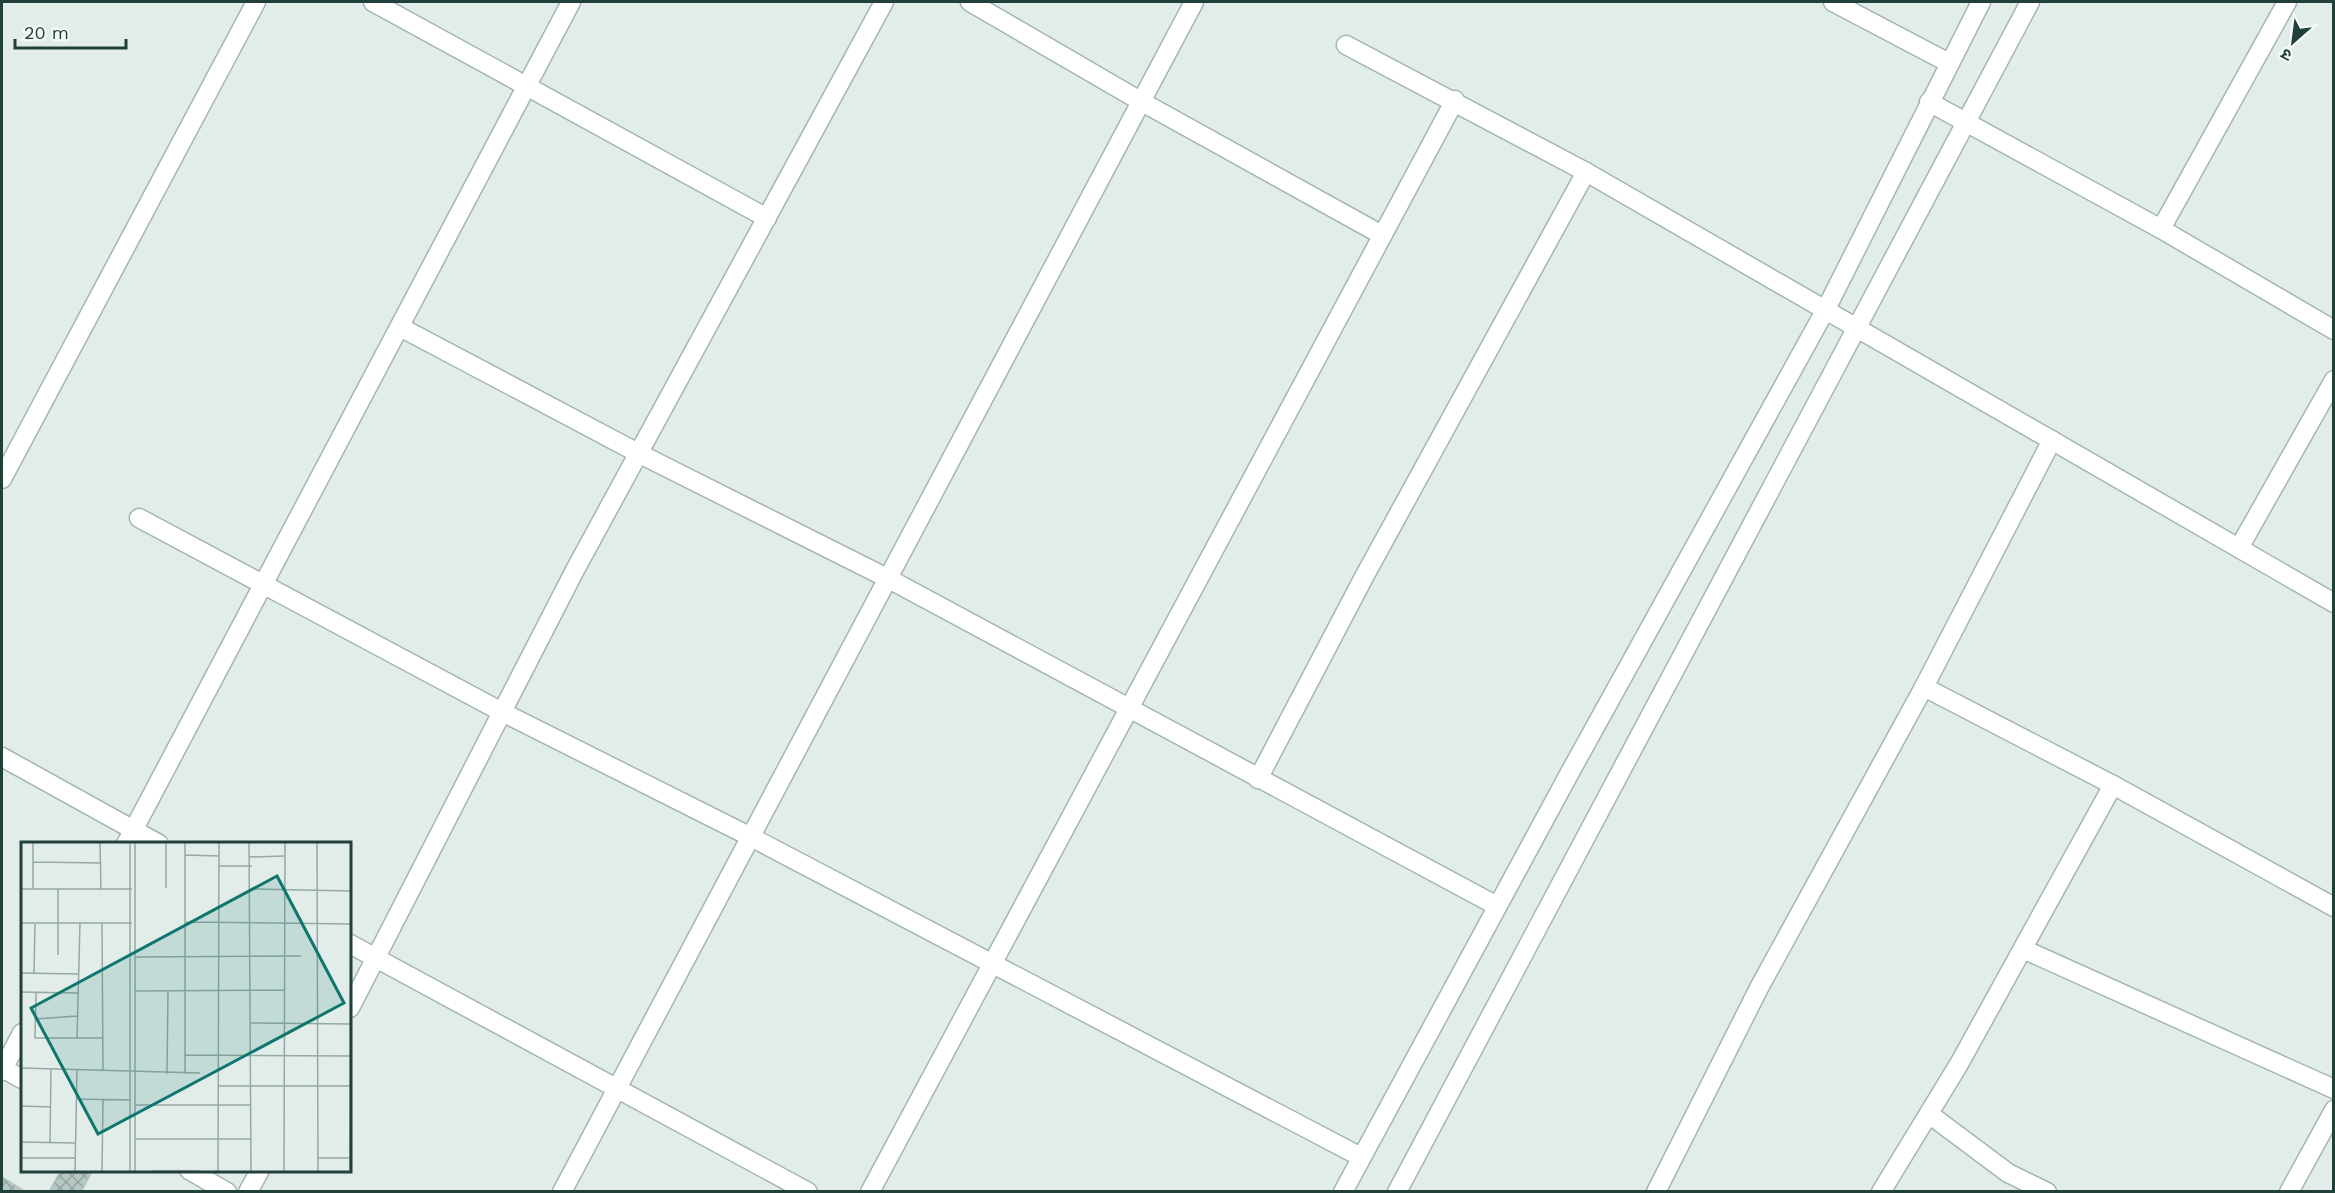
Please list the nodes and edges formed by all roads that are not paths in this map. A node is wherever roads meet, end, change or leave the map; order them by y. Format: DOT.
graph roads {
  1 [pos="256,2"];
  2 [pos="372,2"];
  3 [pos="571,2"];
  4 [pos="884,2"];
  5 [pos="970,2"];
  6 [pos="1194,2"];
  7 [pos="1833,2"];
  8 [pos="1982,2"];
  9 [pos="2030,2"];
  10 [pos="2287,2"];
  11 [pos="1346,45"];
  12 [pos="1949,63"];
  13 [pos="527,85"];
  14 [pos="1455,100"];
  15 [pos="1142,102"];
  16 [pos="1929,102"];
  17 [pos="1966,122"];
  18 [pos="1587,172"];
  19 [pos="767,218"];
  20 [pos="2161,229"];
  21 [pos="1382,236"];
  22 [pos="1826,309"];
  23 [pos="400,327"];
  24 [pos="1857,327"];
  25 [pos="2334,330"];
  26 [pos="2334,380"];
  27 [pos="2052,440"];
  28 [pos="638,453"];
  29 [pos="2,479"];
  30 [pos="139,518"];
  31 [pos="2239,548"];
  32 [pos="888,579"];
  33 [pos="264,584"];
  34 [pos="2334,603"];
  35 [pos="1924,687"];
  36 [pos="1129,709"];
  37 [pos="502,712"];
  38 [pos="2,758"];
  39 [pos="1258,779"];
  40 [pos="2113,785"];
  41 [pos="129,837"];
  42 [pos="751,837"];
  43 [pos="154,842"];
  44 [pos="1497,906"];
  45 [pos="2334,907"];
  46 [pos="351,945"];
  47 [pos="2023,948"];
  48 [pos="375,958"];
  49 [pos="993,964"];
  50 [pos="351,1006"];
  51 [pos="21,1035"];
  52 [pos="2,1069"];
  53 [pos="21,1078"];
  54 [pos="617,1089"];
  55 [pos="2334,1089"];
  56 [pos="2334,1110"];
  57 [pos="1929,1114"];
  58 [pos="1361,1157"];
  59 [pos="193,1172"];
  60 [pos="259,1172"];
  61 [pos="227,1191"];
  62 [pos="248,1191"];
  63 [pos="562,1191"];
  64 [pos="808,1191"];
  65 [pos="870,1191"];
  66 [pos="1343,1191"];
  67 [pos="1397,1191"];
  68 [pos="1656,1191"];
  69 [pos="1881,1191"];
  70 [pos="2047,1191"];
  71 [pos="2289,1191"];
  1 -- 29 [label="street"];
  2 -- 13 [label="street"];
  3 -- 13 [label="street"];
  4 -- 19 [label="street"];
  5 -- 15 [label="street"];
  6 -- 15 [label="street"];
  7 -- 12 [label="street"];
  8 -- 12 [label="street"];
  9 -- 17 [label="street"];
  10 -- 20 [label="street"];
  11 -- 14 [label="street"];
  12 -- 16 [label="street"];
  13 -- 19 [label="street"];
  13 -- 23 [label="street"];
  14 -- 18 [label="street"];
  14 -- 21 [label="street"];
  15 -- 21 [label="street"];
  15 -- 32 [label="street"];
  16 -- 17 [label="street"];
  16 -- 22 [label="street"];
  17 -- 20 [label="street"];
  17 -- 24 [label="street"];
  18 -- 22 [label="street"];
  18 -- 39 [label="street"];
  19 -- 28 [label="street"];
  20 -- 25 [label="street"];
  21 -- 36 [label="street"];
  22 -- 24 [label="street"];
  22 -- 44 [label="street"];
  23 -- 28 [label="street"];
  23 -- 33 [label="street"];
  24 -- 27 [label="street"];
  24 -- 67 [label="street"];
  26 -- 31 [label="street"];
  27 -- 31 [label="street"];
  27 -- 35 [label="street"];
  28 -- 32 [label="street"];
  28 -- 37 [label="street"];
  30 -- 33 [label="street"];
  31 -- 34 [label="street"];
  32 -- 36 [label="street"];
  32 -- 42 [label="street"];
  33 -- 37 [label="street"];
  33 -- 41 [label="street"];
  35 -- 40 [label="street"];
  35 -- 68 [label="street"];
  36 -- 39 [label="street"];
  36 -- 49 [label="street"];
  37 -- 42 [label="street"];
  37 -- 48 [label="street"];
  38 -- 41 [label="street"];
  39 -- 44 [label="street"];
  40 -- 45 [label="street"];
  40 -- 47 [label="street"];
  41 -- 43 [label="street"];
  42 -- 49 [label="street"];
  42 -- 54 [label="street"];
  44 -- 58 [label="street"];
  46 -- 48 [label="street"];
  47 -- 55 [label="street"];
  47 -- 57 [label="street"];
  48 -- 50 [label="street"];
  48 -- 54 [label="street"];
  49 -- 58 [label="street"];
  49 -- 65 [label="street"];
  51 -- 52 [label="street"];
  52 -- 53 [label="street"];
  54 -- 63 [label="street"];
  54 -- 64 [label="street"];
  56 -- 71 [label="street"];
  57 -- 69 [label="street"];
  57 -- 70 [label="street"];
  58 -- 66 [label="street"];
  59 -- 61 [label="street"];
  60 -- 62 [label="street"];
}
